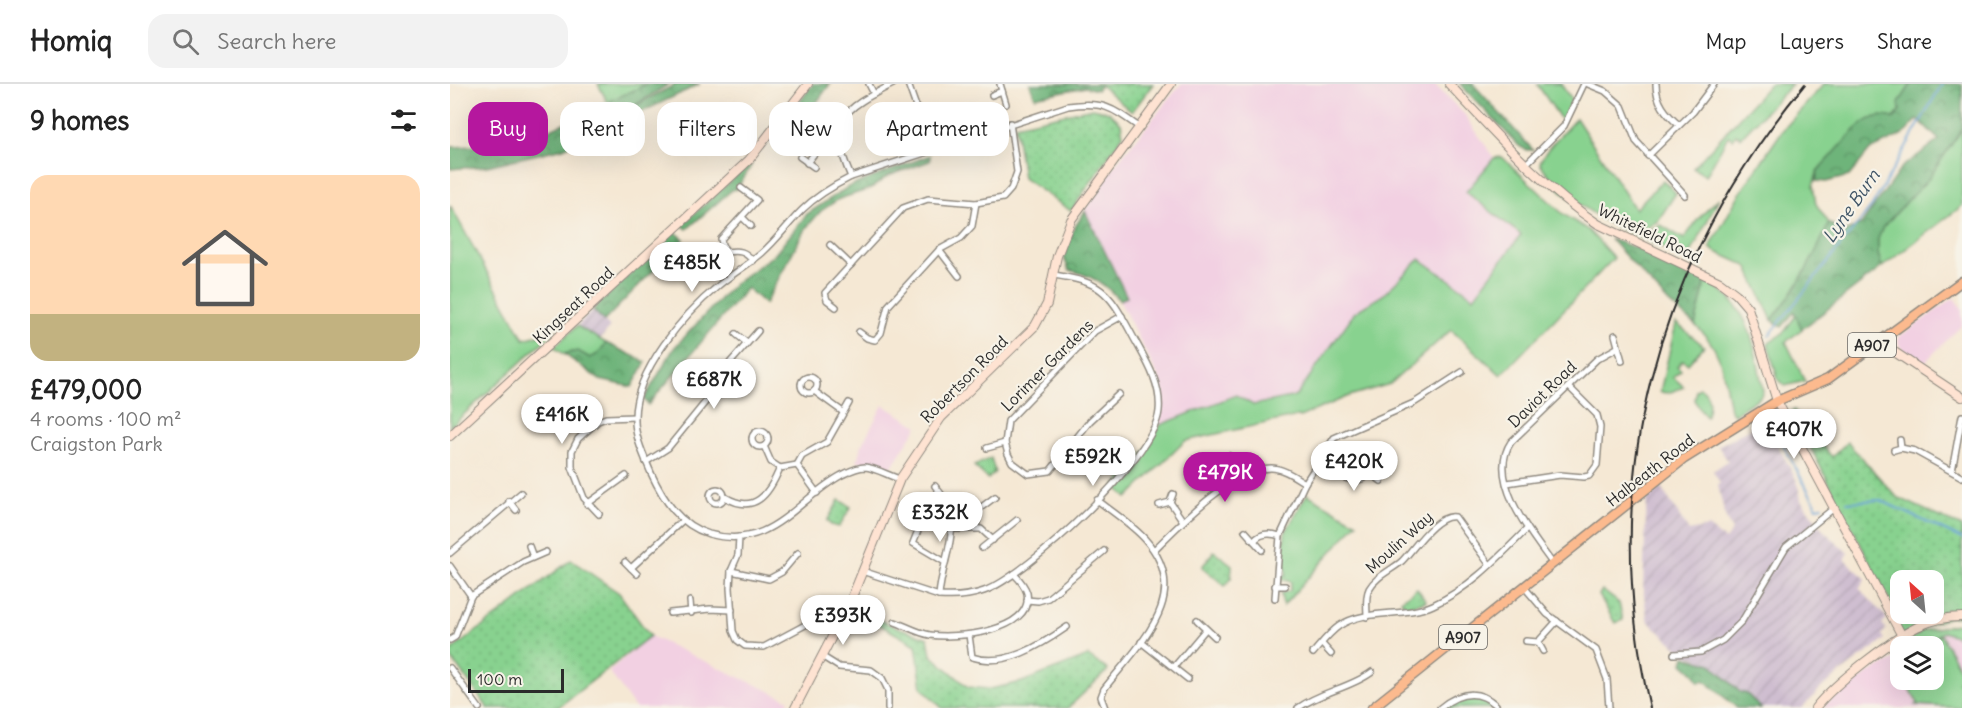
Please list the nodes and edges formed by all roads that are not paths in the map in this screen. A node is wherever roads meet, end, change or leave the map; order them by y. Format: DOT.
graph roads {
  1 [pos="808,84"];
  2 [pos="869,84"];
  3 [pos="893,84"];
  4 [pos="908,84"];
  5 [pos="1171,84"];
  6 [pos="1449,84"];
  7 [pos="1586,84"];
  8 [pos="1656,84"];
  9 [pos="1714,84"];
  10 [pos="1001,87"];
  11 [pos="874,94"];
  12 [pos="992,95"];
  13 [pos="915,102"];
  14 [pos="1005,102"];
  15 [pos="853,109"];
  16 [pos="1010,123"];
  17 [pos="1679,125"];
  18 [pos="1139,127"];
  19 [pos="812,156"];
  20 [pos="843,156"];
  21 [pos="1648,156"];
  22 [pos="800,157"];
  23 [pos="807,163"];
  24 [pos="1526,164"];
  25 [pos="814,167"];
  26 [pos="850,177"];
  27 [pos="741,188"];
  28 [pos="1685,195"];
  29 [pos="976,203"];
  30 [pos="743,218"];
  31 [pos="751,226"];
  32 [pos="830,245"];
  33 [pos="939,250"];
  34 [pos="753,261"];
  35 [pos="851,264"];
  36 [pos="1054,275"];
  37 [pos="959,276"];
  38 [pos="1962,281"];
  39 [pos="836,308"];
  40 [pos="1122,316"];
  41 [pos="758,331"];
  42 [pos="859,332"];
  43 [pos="736,334"];
  44 [pos="1615,335"];
  45 [pos="1878,341"];
  46 [pos="747,343"];
  47 [pos="1617,348"];
  48 [pos="1622,361"];
  49 [pos="1462,372"];
  50 [pos="1569,387"];
  51 [pos="814,391"];
  52 [pos="1119,394"];
  53 [pos="1962,397"];
  54 [pos="1777,401"];
  55 [pos="849,403"];
  56 [pos="843,412"];
  57 [pos="1962,416"];
  58 [pos="635,417"];
  59 [pos="450,436"];
  60 [pos="1900,440"];
  61 [pos="1005,443"];
  62 [pos="764,446"];
  63 [pos="987,448"];
  64 [pos="1901,448"];
  65 [pos="1894,450"];
  66 [pos="1229,456"];
  67 [pos="1210,460"];
  68 [pos="646,462"];
  69 [pos="1221,464"];
  70 [pos="1318,464"];
  71 [pos="1381,464"];
  72 [pos="797,465"];
  73 [pos="780,468"];
  74 [pos="1952,471"];
  75 [pos="1372,474"];
  76 [pos="626,476"];
  77 [pos="1962,477"];
  78 [pos="900,479"];
  79 [pos="1381,481"];
  80 [pos="1232,483"];
  81 [pos="1305,483"];
  82 [pos="1507,483"];
  83 [pos="935,486"];
  84 [pos="817,493"];
  85 [pos="521,494"];
  86 [pos="1173,494"];
  87 [pos="724,497"];
  88 [pos="995,497"];
  89 [pos="944,498"];
  90 [pos="1097,500"];
  91 [pos="509,501"];
  92 [pos="1170,502"];
  93 [pos="587,504"];
  94 [pos="1160,505"];
  95 [pos="1834,508"];
  96 [pos="516,510"];
  97 [pos="599,514"];
  98 [pos="683,520"];
  99 [pos="1017,520"];
  100 [pos="1183,521"];
  101 [pos="976,528"];
  102 [pos="952,529"];
  103 [pos="1527,530"];
  104 [pos="1245,531"];
  105 [pos="1280,536"];
  106 [pos="739,537"];
  107 [pos="993,540"];
  108 [pos="1254,541"];
  109 [pos="529,546"];
  110 [pos="982,548"];
  111 [pos="1154,550"];
  112 [pos="1262,550"];
  113 [pos="1104,551"];
  114 [pos="546,552"];
  115 [pos="450,553"];
  116 [pos="798,553"];
  117 [pos="533,557"];
  118 [pos="625,562"];
  119 [pos="945,562"];
  120 [pos="1489,564"];
  121 [pos="450,566"];
  122 [pos="1554,566"];
  123 [pos="631,568"];
  124 [pos="731,571"];
  125 [pos="862,571"];
  126 [pos="637,574"];
  127 [pos="1014,574"];
  128 [pos="1275,586"];
  129 [pos="1285,586"];
  130 [pos="1525,588"];
  131 [pos="471,596"];
  132 [pos="939,596"];
  133 [pos="1275,598"];
  134 [pos="1027,600"];
  135 [pos="690,601"];
  136 [pos="732,610"];
  137 [pos="670,613"];
  138 [pos="690,613"];
  139 [pos="1367,617"];
  140 [pos="1962,617"];
  141 [pos="1197,620"];
  142 [pos="1557,621"];
  143 [pos="895,622"];
  144 [pos="807,624"];
  145 [pos="1067,627"];
  146 [pos="1206,629"];
  147 [pos="969,635"];
  148 [pos="1902,636"];
  149 [pos="1215,637"];
  150 [pos="450,640"];
  151 [pos="1526,640"];
  152 [pos="1141,642"];
  153 [pos="1538,642"];
  154 [pos="1322,644"];
  155 [pos="1890,645"];
  156 [pos="1543,651"];
  157 [pos="1313,653"];
  158 [pos="1331,654"];
  159 [pos="1674,654"];
  160 [pos="824,657"];
  161 [pos="1174,667"];
  162 [pos="450,668"];
  163 [pos="1372,672"];
  164 [pos="1188,679"];
  165 [pos="1496,705"];
  166 [pos="479,708"];
  167 [pos="795,708"];
  168 [pos="888,708"];
  169 [pos="1105,708"];
  170 [pos="1298,708"];
  171 [pos="1372,708"];
  172 [pos="1440,708"];
  173 [pos="1609,708"];
  174 [pos="1815,708"];
  1 -- 59 [label="street, Kingseat Road"];
  2 -- 11 [label="street"];
  3 -- 11 [label="street"];
  4 -- 13 [label="street"];
  5 -- 18 [label="street, Robertson Road"];
  6 -- 24 [label="street, Whitefield Road"];
  7 -- 21 [label="street"];
  7 -- 24 [label="street"];
  8 -- 17 [label="street"];
  9 -- 17 [label="street"];
  10 -- 12 [label="street"];
  10 -- 14 [label="street"];
  11 -- 15 [label="street"];
  16 -- 18 [label="street"];
  16 -- 26 [label="street"];
  16 -- 29 [label="street"];
  17 -- 21 [label="street"];
  18 -- 36 [label="street, Robertson Road"];
  19 -- 23 [label="street"];
  20 -- 26 [label="street"];
  21 -- 28 [label="street"];
  22 -- 23 [label="street"];
  23 -- 25 [label="street"];
  24 -- 54 [label="street, Whitefield Road"];
  26 -- 34 [label="street"];
  27 -- 30 [label="street"];
  29 -- 33 [label="street"];
  29 -- 35 [label="street"];
  30 -- 31 [label="street"];
  30 -- 34 [label="street"];
  32 -- 35 [label="street"];
  33 -- 37 [label="street"];
  33 -- 42 [label="street"];
  34 -- 58 [label="street"];
  35 -- 39 [label="street"];
  36 -- 40 [label="street"];
  36 -- 78 [label="street, Robertson Road"];
  38 -- 45 [label="main road, Halbeath Road / A907"];
  40 -- 61 [label="street, Lorimer Gardens"];
  40 -- 90 [label="street"];
  41 -- 46 [label="street"];
  43 -- 46 [label="street"];
  44 -- 47 [label="street"];
  45 -- 53 [label="street"];
  45 -- 54 [label="main road, Halbeath Road / A907"];
  46 -- 68 [label="street"];
  47 -- 48 [label="street"];
  47 -- 50 [label="street, Daviot Road"];
  49 -- 70 [label="street"];
  50 -- 82 [label="street, Daviot Road"];
  50 -- 82 [label="street"];
  51 -- 56 [label="street"];
  52 -- 61 [label="street"];
  54 -- 95 [label="street, Whitefield Road"];
  54 -- 122 [label="main road, Halbeath Road / A907"];
  55 -- 56 [label="street"];
  56 -- 72 [label="street"];
  57 -- 74 [label="street"];
  58 -- 68 [label="street"];
  58 -- 93 [label="street"];
  60 -- 64 [label="street"];
  61 -- 63 [label="street"];
  62 -- 73 [label="street"];
  64 -- 65 [label="street"];
  64 -- 74 [label="street"];
  66 -- 69 [label="street"];
  67 -- 69 [label="street"];
  68 -- 98 [label="street"];
  69 -- 80 [label="street"];
  70 -- 75 [label="street"];
  70 -- 81 [label="street"];
  71 -- 75 [label="street"];
  72 -- 73 [label="street"];
  72 -- 84 [label="street"];
  73 -- 87 [label="street"];
  74 -- 77 [label="street"];
  75 -- 79 [label="street"];
  76 -- 93 [label="street"];
  78 -- 84 [label="street"];
  78 -- 125 [label="street, Robertson Road"];
  80 -- 81 [label="street"];
  80 -- 100 [label="street"];
  81 -- 105 [label="street"];
  82 -- 103 [label="street, Daviot Road"];
  83 -- 89 [label="street"];
  84 -- 106 [label="street"];
  85 -- 91 [label="street"];
  86 -- 92 [label="street"];
  88 -- 101 [label="street"];
  89 -- 102 [label="street"];
  89 -- 119 [label="street"];
  90 -- 111 [label="street"];
  90 -- 127 [label="street"];
  91 -- 96 [label="street"];
  91 -- 115 [label="street"];
  92 -- 94 [label="street"];
  92 -- 100 [label="street"];
  93 -- 97 [label="street"];
  95 -- 148 [label="street, Whitefield Road"];
  95 -- 159 [label="street"];
  98 -- 106 [label="street"];
  98 -- 123 [label="street"];
  99 -- 107 [label="street"];
  100 -- 111 [label="street"];
  101 -- 102 [label="street"];
  101 -- 107 [label="street"];
  102 -- 119 [label="street"];
  103 -- 120 [label="street"];
  103 -- 122 [label="street, Daviot Road"];
  104 -- 108 [label="street"];
  105 -- 108 [label="street"];
  105 -- 128 [label="street"];
  106 -- 124 [label="street"];
  107 -- 110 [label="street"];
  108 -- 112 [label="street"];
  109 -- 117 [label="street"];
  111 -- 152 [label="street"];
  113 -- 134 [label="street"];
  114 -- 117 [label="street"];
  116 -- 124 [label="street"];
  117 -- 131 [label="street"];
  118 -- 123 [label="street"];
  119 -- 132 [label="street"];
  120 -- 139 [label="street"];
  120 -- 139 [label="street, Moulin Way"];
  121 -- 131 [label="street"];
  122 -- 130 [label="main road, Halbeath Road / A907"];
  123 -- 126 [label="street"];
  124 -- 136 [label="street"];
  125 -- 132 [label="street"];
  125 -- 160 [label="street, Robertson Road"];
  127 -- 132 [label="street"];
  127 -- 134 [label="street"];
  128 -- 129 [label="street"];
  128 -- 133 [label="street"];
  130 -- 142 [label="street"];
  130 -- 171 [label="main road, Halbeath Road / A907"];
  131 -- 150 [label="street"];
  134 -- 147 [label="street"];
  135 -- 138 [label="street"];
  136 -- 138 [label="street"];
  136 -- 144 [label="street"];
  137 -- 138 [label="street"];
  139 -- 154 [label="street"];
  140 -- 148 [label="street"];
  141 -- 146 [label="street"];
  142 -- 153 [label="street"];
  142 -- 173 [label="street"];
  143 -- 147 [label="street"];
  145 -- 147 [label="street"];
  146 -- 149 [label="street"];
  146 -- 161 [label="street"];
  151 -- 153 [label="street"];
  152 -- 161 [label="street"];
  152 -- 169 [label="street"];
  153 -- 156 [label="street"];
  154 -- 157 [label="street"];
  154 -- 158 [label="street"];
  155 -- 174 [label="street"];
  160 -- 167 [label="street, Robertson Road"];
  160 -- 168 [label="street"];
  161 -- 164 [label="street"];
  162 -- 166 [label="street"];
  163 -- 170 [label="street"];
  165 -- 172 [label="street"];
}
